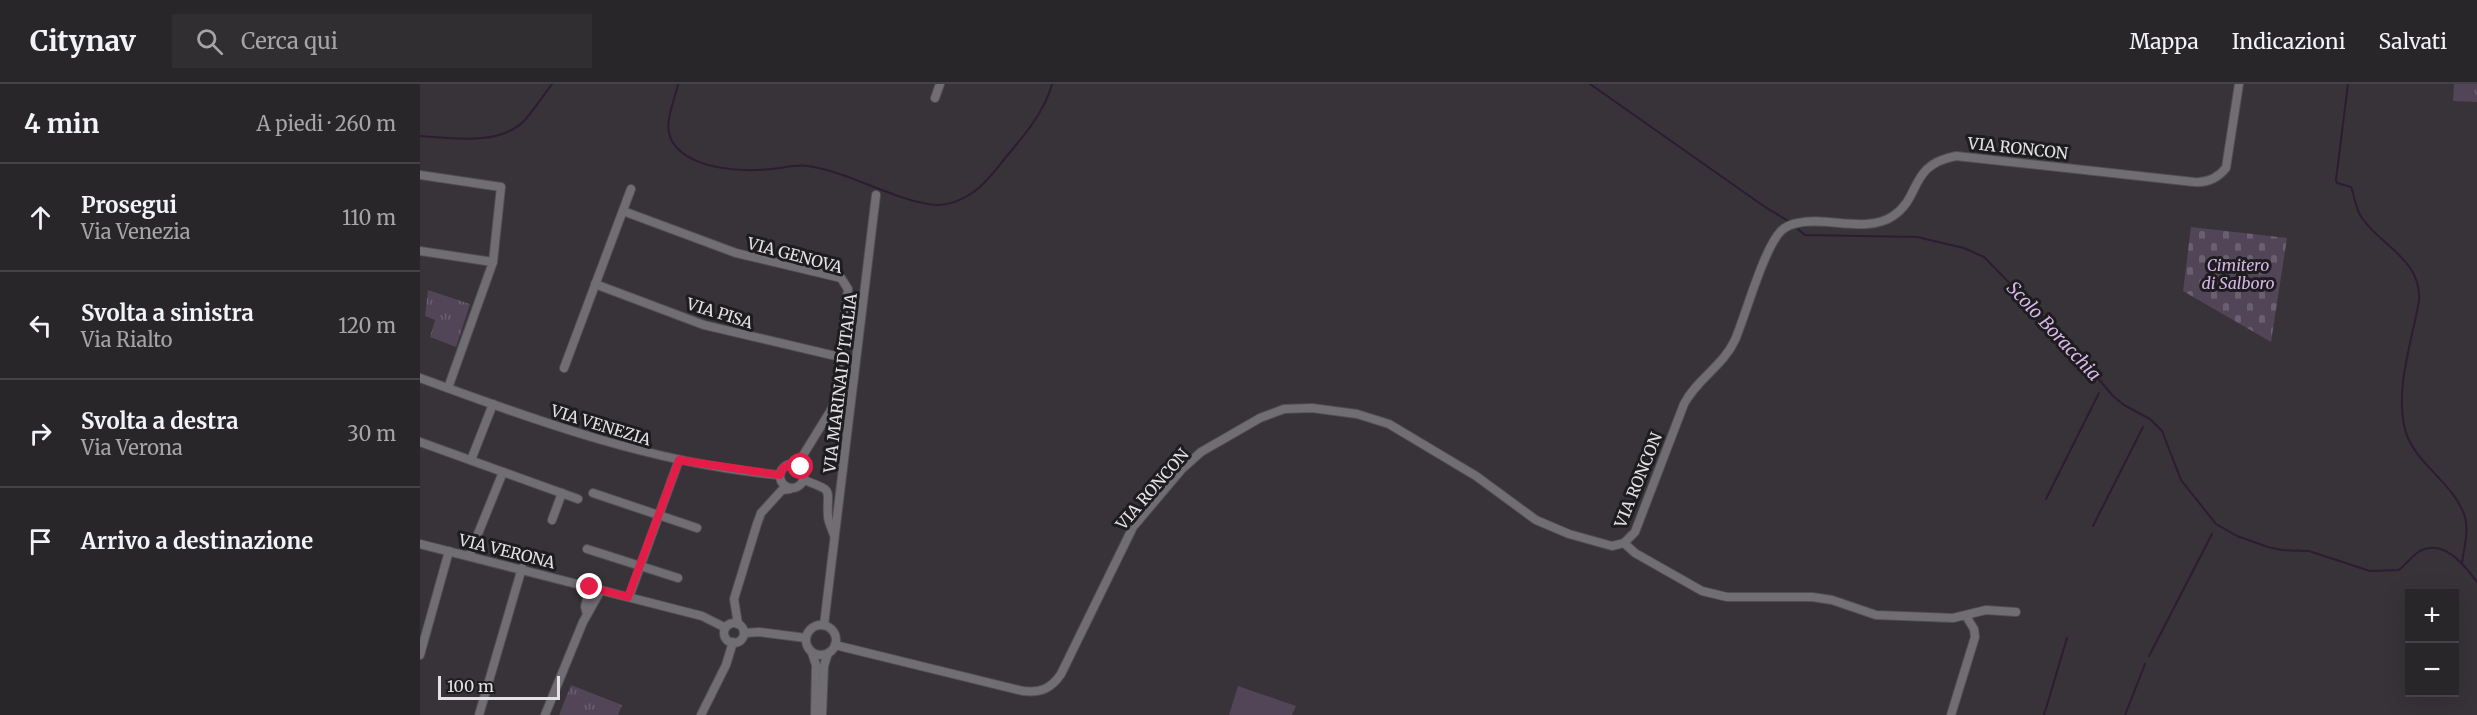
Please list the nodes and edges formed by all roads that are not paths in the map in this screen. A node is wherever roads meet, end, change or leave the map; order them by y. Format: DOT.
graph roads {
  1 [pos="940,84"];
  2 [pos="2239,84"];
  3 [pos="935,98"];
  4 [pos="420,175"];
  5 [pos="631,189"];
  6 [pos="876,195"];
  7 [pos="623,211"];
  8 [pos="420,251"];
  9 [pos="493,262"];
  10 [pos="595,284"];
  11 [pos="840,357"];
  12 [pos="564,368"];
  13 [pos="420,378"];
  14 [pos="448,388"];
  15 [pos="493,404"];
  16 [pos="420,442"];
  17 [pos="471,460"];
  18 [pos="679,460"];
  19 [pos="797,465"];
  20 [pos="503,471"];
  21 [pos="780,475"];
  22 [pos="804,480"];
  23 [pos="790,489"];
  24 [pos="562,493"];
  25 [pos="593,493"];
  26 [pos="578,499"];
  27 [pos="659,515"];
  28 [pos="552,520"];
  29 [pos="698,528"];
  30 [pos="835,539"];
  31 [pos="420,543"];
  32 [pos="1624,543"];
  33 [pos="587,549"];
  34 [pos="449,551"];
  35 [pos="469,556"];
  36 [pos="640,566"];
  37 [pos="522,568"];
  38 [pos="678,578"];
  39 [pos="590,587"];
  40 [pos="601,590"];
  41 [pos="628,597"];
  42 [pos="2016,612"];
  43 [pos="587,614"];
  44 [pos="1966,616"];
  45 [pos="738,624"];
  46 [pos="824,625"];
  47 [pos="724,627"];
  48 [pos="745,633"];
  49 [pos="806,638"];
  50 [pos="733,642"];
  51 [pos="835,645"];
  52 [pos="812,652"];
  53 [pos="828,653"];
  54 [pos="420,655"];
  55 [pos="479,715"];
  56 [pos="545,715"];
  57 [pos="701,715"];
  58 [pos="815,715"];
  59 [pos="822,715"];
  60 [pos="1951,715"];
  1 -- 3 [label="street"];
  2 -- 32 [label="street, VIA RONCON"];
  4 -- 9 [label="street"];
  5 -- 7 [label="street"];
  6 -- 30 [label="street, VIA MARINAI D'ITALIA"];
  7 -- 10 [label="street"];
  7 -- 11 [label="street, VIA GENOVA"];
  8 -- 9 [label="street"];
  9 -- 14 [label="street"];
  10 -- 11 [label="street, VIA PISA"];
  10 -- 12 [label="street"];
  11 -- 19 [label="street, VIA GENOVA"];
  13 -- 14 [label="street, VIA VENEZIA"];
  14 -- 15 [label="street, VIA VENEZIA"];
  15 -- 17 [label="street"];
  15 -- 18 [label="street, VIA VENEZIA"];
  16 -- 17 [label="street"];
  17 -- 20 [label="street"];
  18 -- 21 [label="street, VIA VENEZIA"];
  18 -- 27 [label="street"];
  19 -- 21 [label="street"];
  19 -- 22 [label="street"];
  20 -- 24 [label="street"];
  20 -- 35 [label="street"];
  21 -- 23 [label="street"];
  22 -- 23 [label="street"];
  22 -- 30 [label="street, VIA MARINAI D'ITALIA"];
  23 -- 45 [label="street"];
  24 -- 26 [label="street"];
  24 -- 28 [label="street"];
  25 -- 27 [label="street"];
  27 -- 29 [label="street"];
  27 -- 36 [label="street"];
  30 -- 46 [label="street, VIA MARINAI D'ITALIA"];
  31 -- 34 [label="street, VIA VERONA"];
  32 -- 44 [label="street"];
  32 -- 51 [label="street, VIA RONCON"];
  33 -- 36 [label="street"];
  34 -- 35 [label="street, VIA VERONA"];
  34 -- 54 [label="street"];
  35 -- 37 [label="street, VIA VERONA"];
  36 -- 38 [label="street"];
  36 -- 41 [label="street"];
  37 -- 39 [label="street, VIA VERONA"];
  37 -- 55 [label="street"];
  39 -- 40 [label="street, VIA VERONA"];
  39 -- 43 [label="street"];
  40 -- 41 [label="street, VIA VERONA"];
  40 -- 43 [label="street"];
  41 -- 47 [label="street, VIA VERONA"];
  42 -- 44 [label="street"];
  43 -- 56 [label="street"];
  44 -- 60 [label="street"];
  45 -- 47 [label="street"];
  45 -- 48 [label="street"];
  46 -- 49 [label="street"];
  46 -- 51 [label="street"];
  47 -- 50 [label="street"];
  48 -- 49 [label="street"];
  48 -- 50 [label="street"];
  49 -- 52 [label="street"];
  50 -- 57 [label="street"];
  51 -- 53 [label="street"];
  52 -- 53 [label="street"];
  52 -- 58 [label="street"];
  53 -- 59 [label="street"];
}
